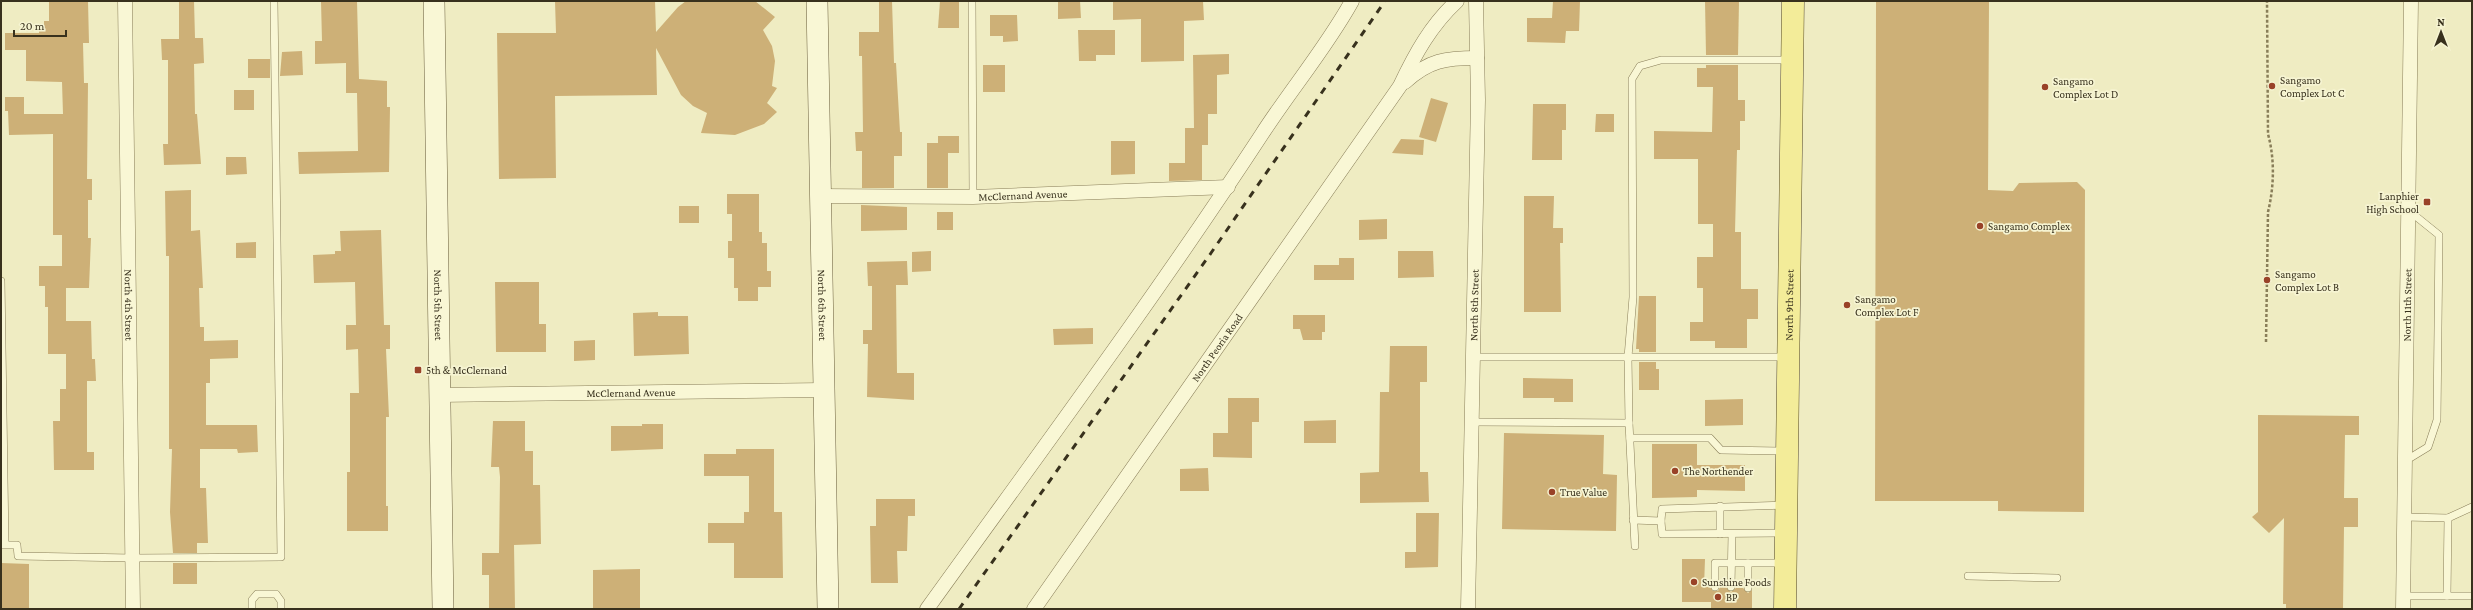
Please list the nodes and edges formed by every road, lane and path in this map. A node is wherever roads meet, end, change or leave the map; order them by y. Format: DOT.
graph roads {
  1 [pos="124,1"];
  2 [pos="274,1"];
  3 [pos="434,1"];
  4 [pos="817,1"];
  5 [pos="972,1"];
  6 [pos="1352,1"];
  7 [pos="1457,1"];
  8 [pos="1476,1"];
  9 [pos="1794,1"];
  10 [pos="2267,1"];
  11 [pos="2411,1"];
  12 [pos="1477,58"];
  13 [pos="1793,60"];
  14 [pos="1400,86"];
  15 [pos="1228,187"];
  16 [pos="819,196"];
  17 [pos="973,197"];
  18 [pos="2408,210"];
  19 [pos="1,281"];
  20 [pos="2266,342"];
  21 [pos="1628,357"];
  22 [pos="1789,357"];
  23 [pos="1474,358"];
  24 [pos="823,390"];
  25 [pos="439,395"];
  26 [pos="1472,422"];
  27 [pos="1629,423"];
  28 [pos="1630,438"];
  29 [pos="1788,451"];
  30 [pos="2404,462"];
  31 [pos="1720,506"];
  32 [pos="1786,506"];
  33 [pos="2472,507"];
  34 [pos="2404,517"];
  35 [pos="2448,518"];
  36 [pos="1633,520"];
  37 [pos="1661,521"];
  38 [pos="1786,533"];
  39 [pos="1720,534"];
  40 [pos="1732,534"];
  41 [pos="3,544"];
  42 [pos="1635,546"];
  43 [pos="132,558"];
  44 [pos="1732,563"];
  45 [pos="1748,563"];
  46 [pos="1786,563"];
  47 [pos="1968,576"];
  48 [pos="2057,578"];
  49 [pos="1715,587"];
  50 [pos="1732,588"];
  51 [pos="1748,588"];
  52 [pos="2447,596"];
  53 [pos="2472,596"];
  54 [pos="2403,602"];
  55 [pos="133,609"];
  56 [pos="252,609"];
  57 [pos="282,609"];
  58 [pos="443,609"];
  59 [pos="828,609"];
  60 [pos="927,609"];
  61 [pos="1034,609"];
  62 [pos="1468,609"];
  63 [pos="1785,609"];
  1 -- 43 [label="street, North 4th Street"];
  2 -- 43 [label="lane"];
  3 -- 25 [label="main road, North 5th Street"];
  4 -- 16 [label="main road, North 6th Street"];
  5 -- 17 [label="lane"];
  6 -- 15 [label="street"];
  7 -- 14 [label="street, North Peoria Road"];
  8 -- 12 [label="street, North 8th Street"];
  9 -- 13 [label="main road, North 9th Street"];
  10 -- 20 [label="path"];
  11 -- 18 [label="street, North 11th Street"];
  12 -- 14 [label="street, North Peoria Road"];
  12 -- 23 [label="street, North 8th Street"];
  13 -- 21 [label="lane"];
  13 -- 22 [label="main road, North 9th Street"];
  14 -- 61 [label="street, North Peoria Road"];
  15 -- 17 [label="street, McClernand Avenue"];
  15 -- 60 [label="street"];
  16 -- 17 [label="street, McClernand Avenue"];
  16 -- 24 [label="main road, North 6th Street"];
  18 -- 30 [label="street, North 11th Street"];
  18 -- 30 [label="lane"];
  19 -- 41 [label="lane"];
  21 -- 22 [label="lane"];
  21 -- 23 [label="lane"];
  21 -- 27 [label="lane"];
  22 -- 29 [label="main road, North 9th Street"];
  23 -- 26 [label="street, North 8th Street"];
  24 -- 25 [label="street, McClernand Avenue"];
  24 -- 59 [label="main road, North 6th Street"];
  25 -- 58 [label="main road, North 5th Street"];
  26 -- 27 [label="lane"];
  26 -- 62 [label="street, North 8th Street"];
  27 -- 28 [label="lane"];
  28 -- 29 [label="lane"];
  28 -- 36 [label="lane"];
  29 -- 32 [label="main road, North 9th Street"];
  30 -- 34 [label="street, North 11th Street"];
  31 -- 32 [label="lane"];
  31 -- 37 [label="lane"];
  31 -- 39 [label="lane"];
  32 -- 38 [label="main road, North 9th Street"];
  33 -- 35 [label="lane"];
  34 -- 35 [label="lane"];
  34 -- 54 [label="street, North 11th Street"];
  35 -- 52 [label="lane"];
  36 -- 37 [label="lane"];
  36 -- 42 [label="lane"];
  37 -- 39 [label="lane"];
  38 -- 40 [label="lane"];
  38 -- 46 [label="main road, North 9th Street"];
  39 -- 40 [label="lane"];
  40 -- 44 [label="lane"];
  41 -- 43 [label="lane"];
  43 -- 55 [label="street, North 4th Street"];
  44 -- 45 [label="lane"];
  44 -- 49 [label="lane"];
  44 -- 50 [label="lane"];
  45 -- 46 [label="lane"];
  45 -- 51 [label="lane"];
  46 -- 63 [label="main road, North 9th Street"];
  47 -- 48 [label="lane"];
  52 -- 53 [label="lane"];
  52 -- 54 [label="lane"];
  56 -- 57 [label="lane"];
}
